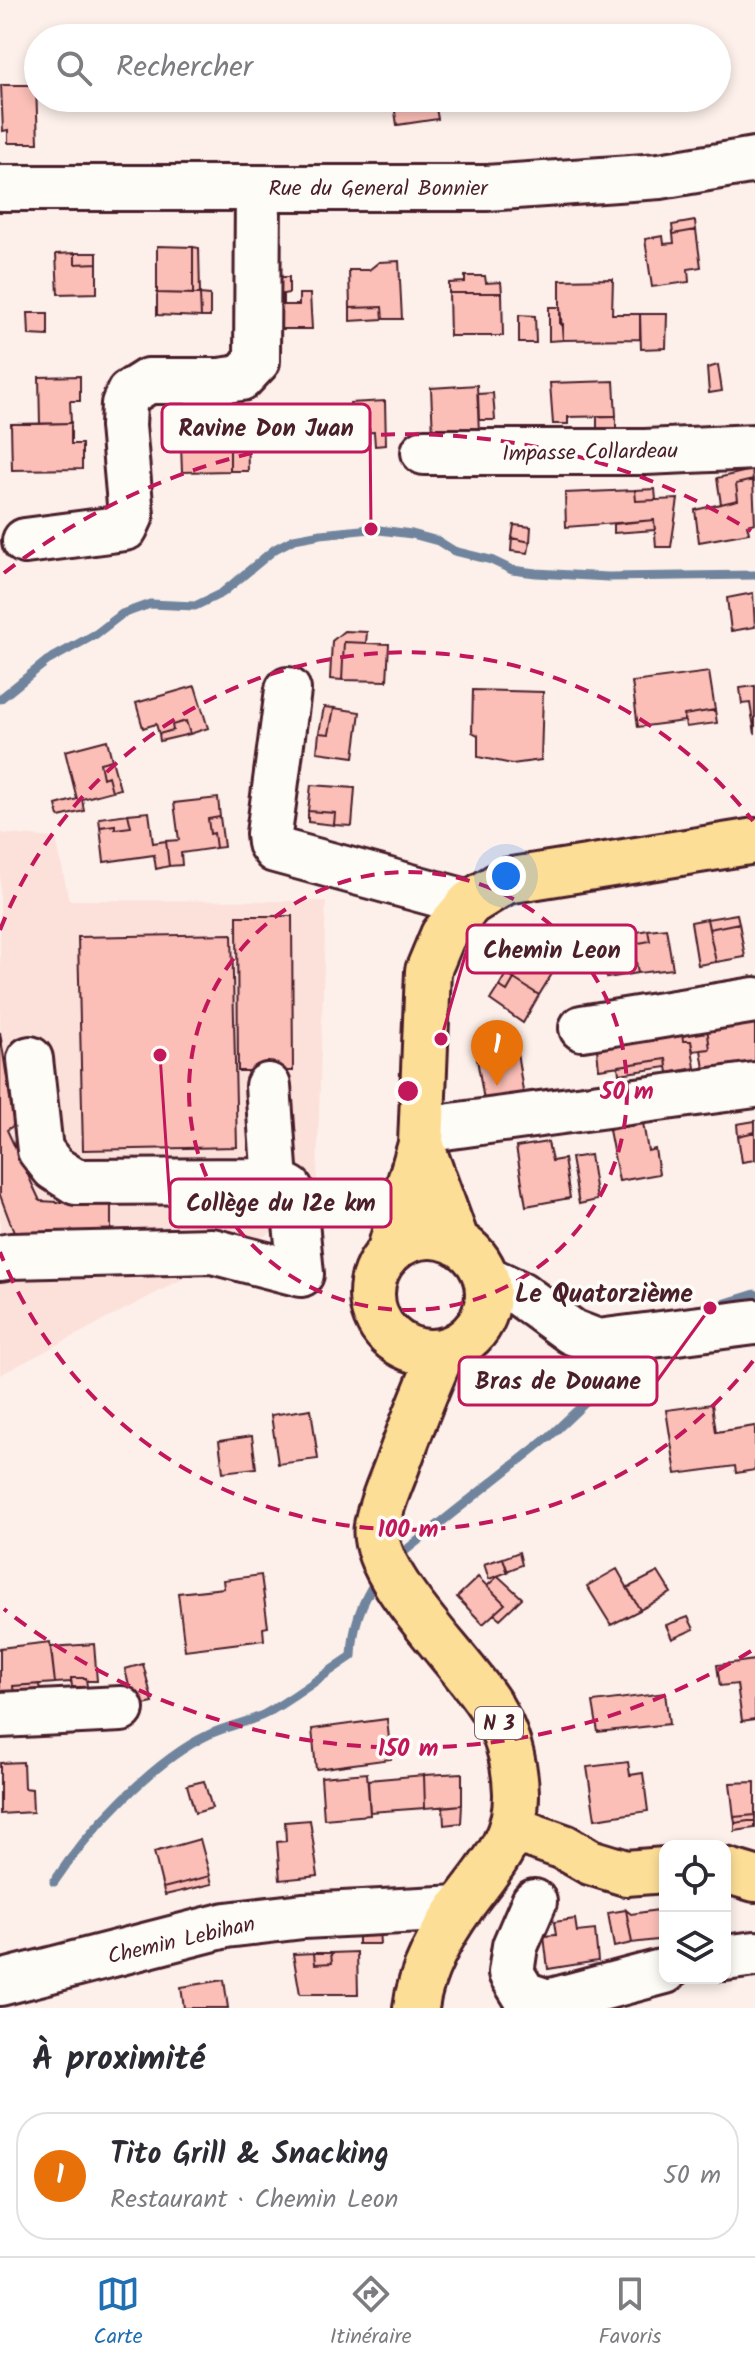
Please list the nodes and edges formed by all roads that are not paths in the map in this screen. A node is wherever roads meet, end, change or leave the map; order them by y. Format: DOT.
graph roads {
  1 [pos="755,160"];
  2 [pos="0,188"];
  3 [pos="258,188"];
  4 [pos="755,447"];
  5 [pos="424,452"];
  6 [pos="25,541"];
  7 [pos="288,690"];
  8 [pos="755,841"];
  9 [pos="470,903"];
  10 [pos="755,1000"];
  11 [pos="582,1028"];
  12 [pos="30,1059"];
  13 [pos="755,1085"];
  14 [pos="268,1086"];
  15 [pos="421,1137"];
  16 [pos="275,1181"];
  17 [pos="457,1243"];
  18 [pos="389,1253"];
  19 [pos="0,1258"];
  20 [pos="486,1278"];
  21 [pos="755,1322"];
  22 [pos="424,1349"];
  23 [pos="121,1709"];
  24 [pos="0,1715"];
  25 [pos="513,1829"];
  26 [pos="659,1870"];
  27 [pos="731,1872"];
  28 [pos="755,1879"];
  29 [pos="534,1902"];
  30 [pos="460,1908"];
  31 [pos="755,1954"];
  32 [pos="731,1957"];
  33 [pos="659,1973"];
  34 [pos="0,1983"];
  35 [pos="416,2008"];
  1 -- 3 [label="street, Rue du General Bonnier"];
  2 -- 3 [label="street, Rue du General Bonnier"];
  3 -- 6 [label="street"];
  4 -- 5 [label="street, Impasse Collardeau"];
  7 -- 9 [label="street"];
  8 -- 9 [label="main road"];
  9 -- 15 [label="main road"];
  10 -- 11 [label="street"];
  12 -- 16 [label="street"];
  13 -- 15 [label="street"];
  14 -- 16 [label="street"];
  15 -- 17 [label="main road"];
  15 -- 18 [label="main road"];
  16 -- 19 [label="street"];
  17 -- 18 [label="main road"];
  17 -- 20 [label="main road"];
  18 -- 22 [label="main road"];
  20 -- 21 [label="street"];
  20 -- 22 [label="main road"];
  22 -- 25 [label="main road, N 3"];
  23 -- 24 [label="street"];
  25 -- 26 [label="main road"];
  25 -- 30 [label="main road, N 3"];
  27 -- 28 [label="main road"];
  29 -- 33 [label="street"];
  30 -- 34 [label="street, Chemin Lebihan"];
  30 -- 35 [label="main road, N 3"];
  31 -- 32 [label="street"];
}
